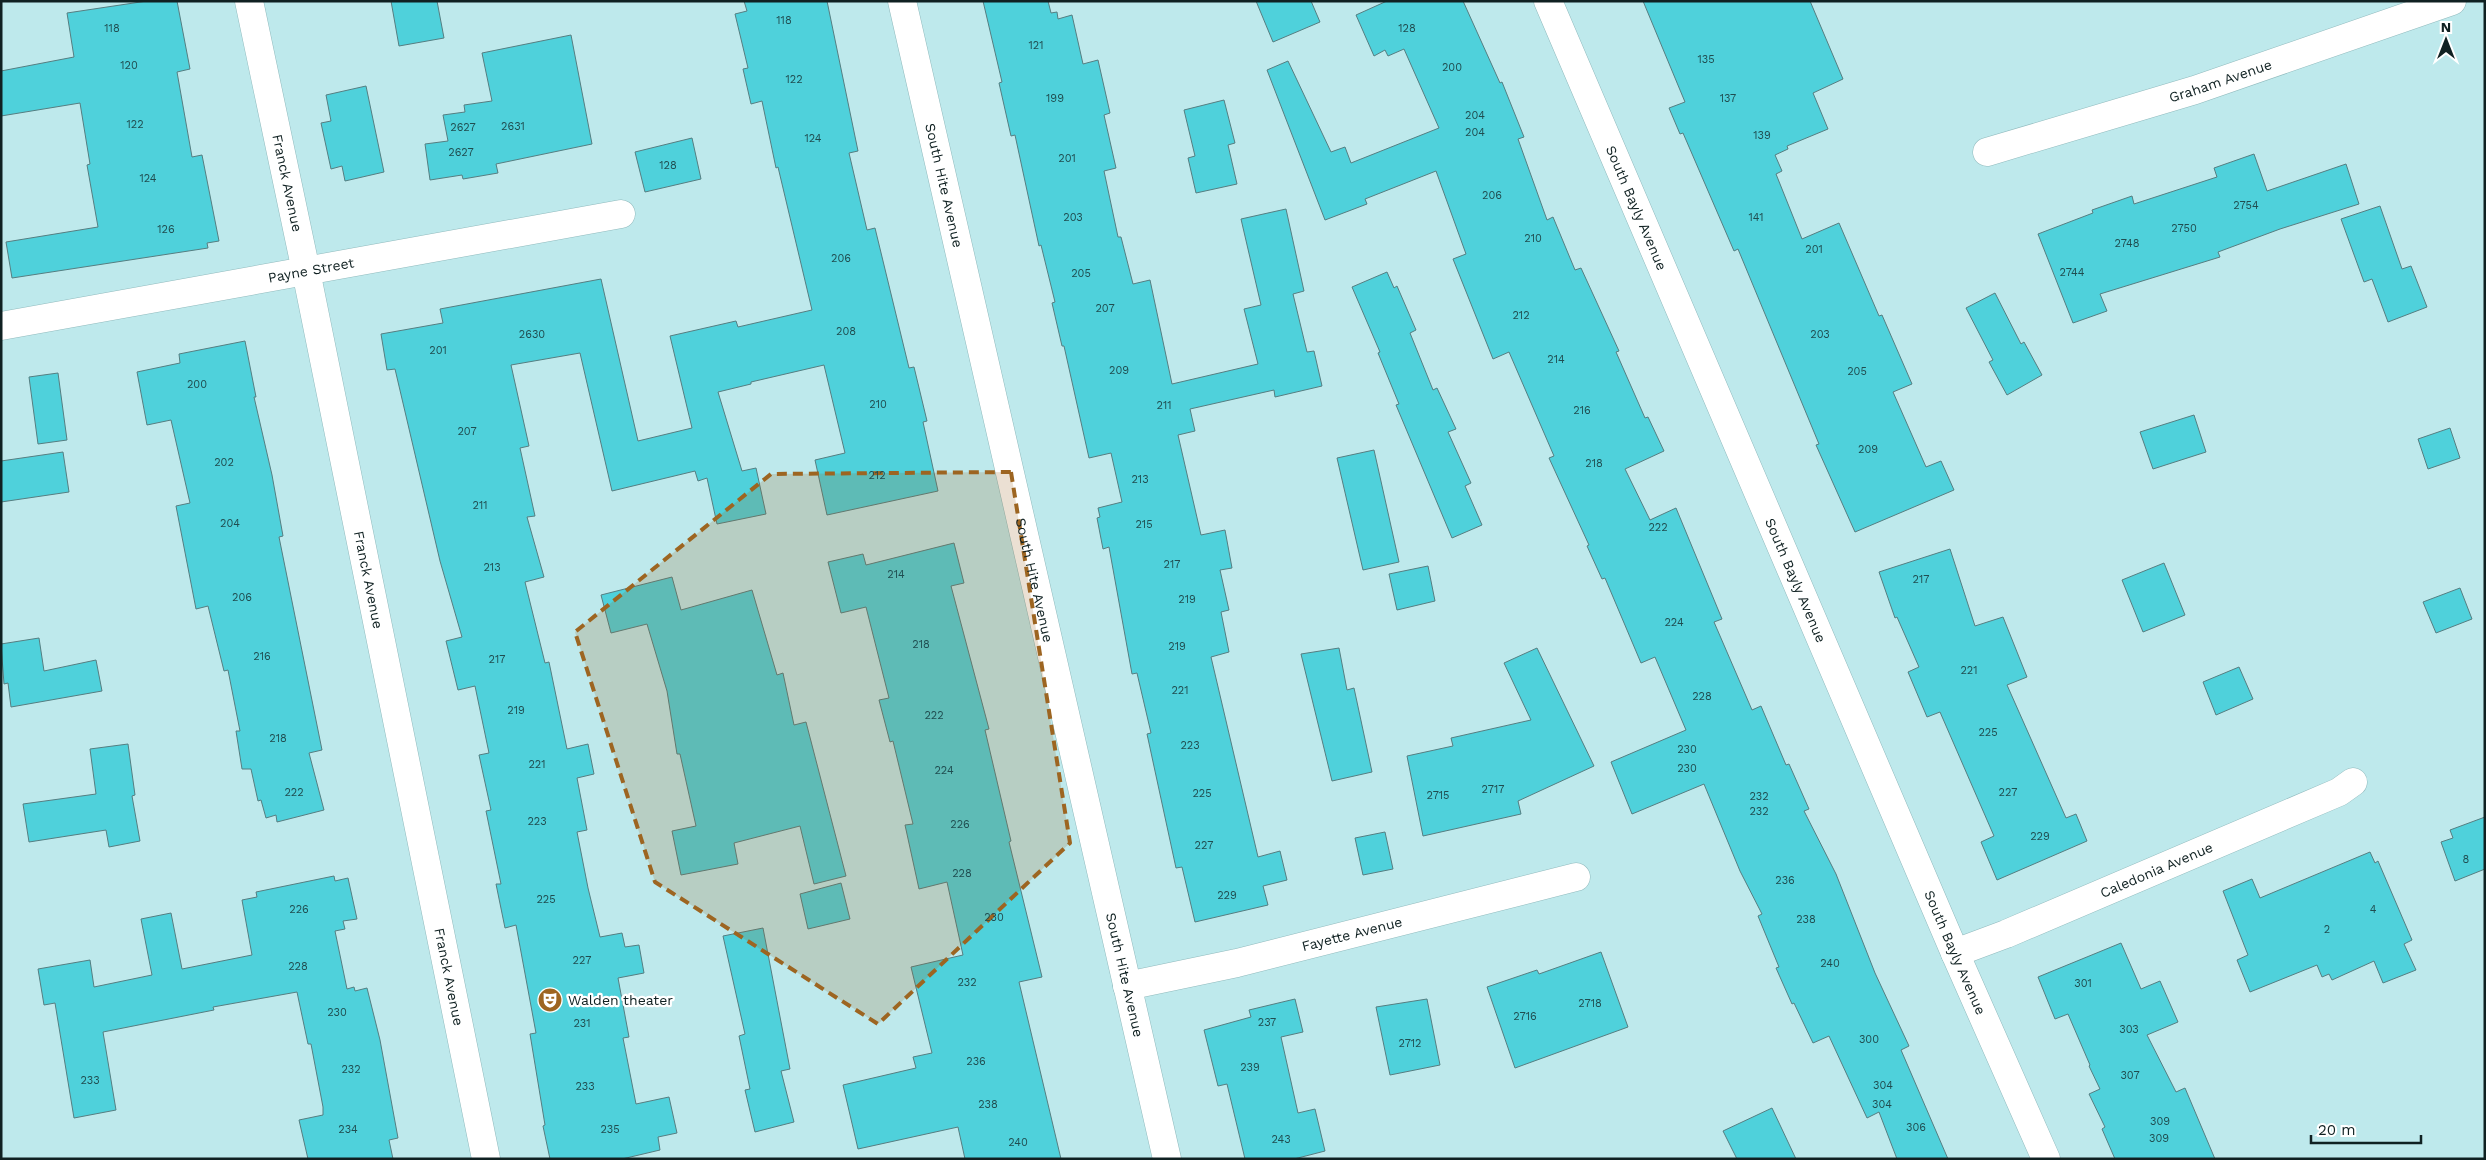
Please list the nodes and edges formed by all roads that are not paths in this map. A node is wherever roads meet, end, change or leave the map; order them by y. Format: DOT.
graph roads {
  1 [pos="249,1"];
  2 [pos="902,1"];
  3 [pos="1548,1"];
  4 [pos="2452,1"];
  5 [pos="1987,152"];
  6 [pos="622,214"];
  7 [pos="306,272"];
  8 [pos="1,326"];
  9 [pos="2352,782"];
  10 [pos="1576,877"];
  11 [pos="1955,953"];
  12 [pos="1127,986"];
  13 [pos="486,1159"];
  14 [pos="1167,1159"];
  15 [pos="2046,1159"];
  1 -- 7 [label="street, Franck Avenue"];
  2 -- 12 [label="street, South Hite Avenue"];
  3 -- 11 [label="street, South Bayly Avenue"];
  4 -- 5 [label="street, Graham Avenue"];
  6 -- 7 [label="street, Payne Street"];
  7 -- 8 [label="street, Payne Street"];
  7 -- 13 [label="street, Franck Avenue"];
  9 -- 11 [label="street, Caledonia Avenue"];
  10 -- 12 [label="street, Fayette Avenue"];
  11 -- 15 [label="street, South Bayly Avenue"];
  12 -- 14 [label="street, South Hite Avenue"];
}
